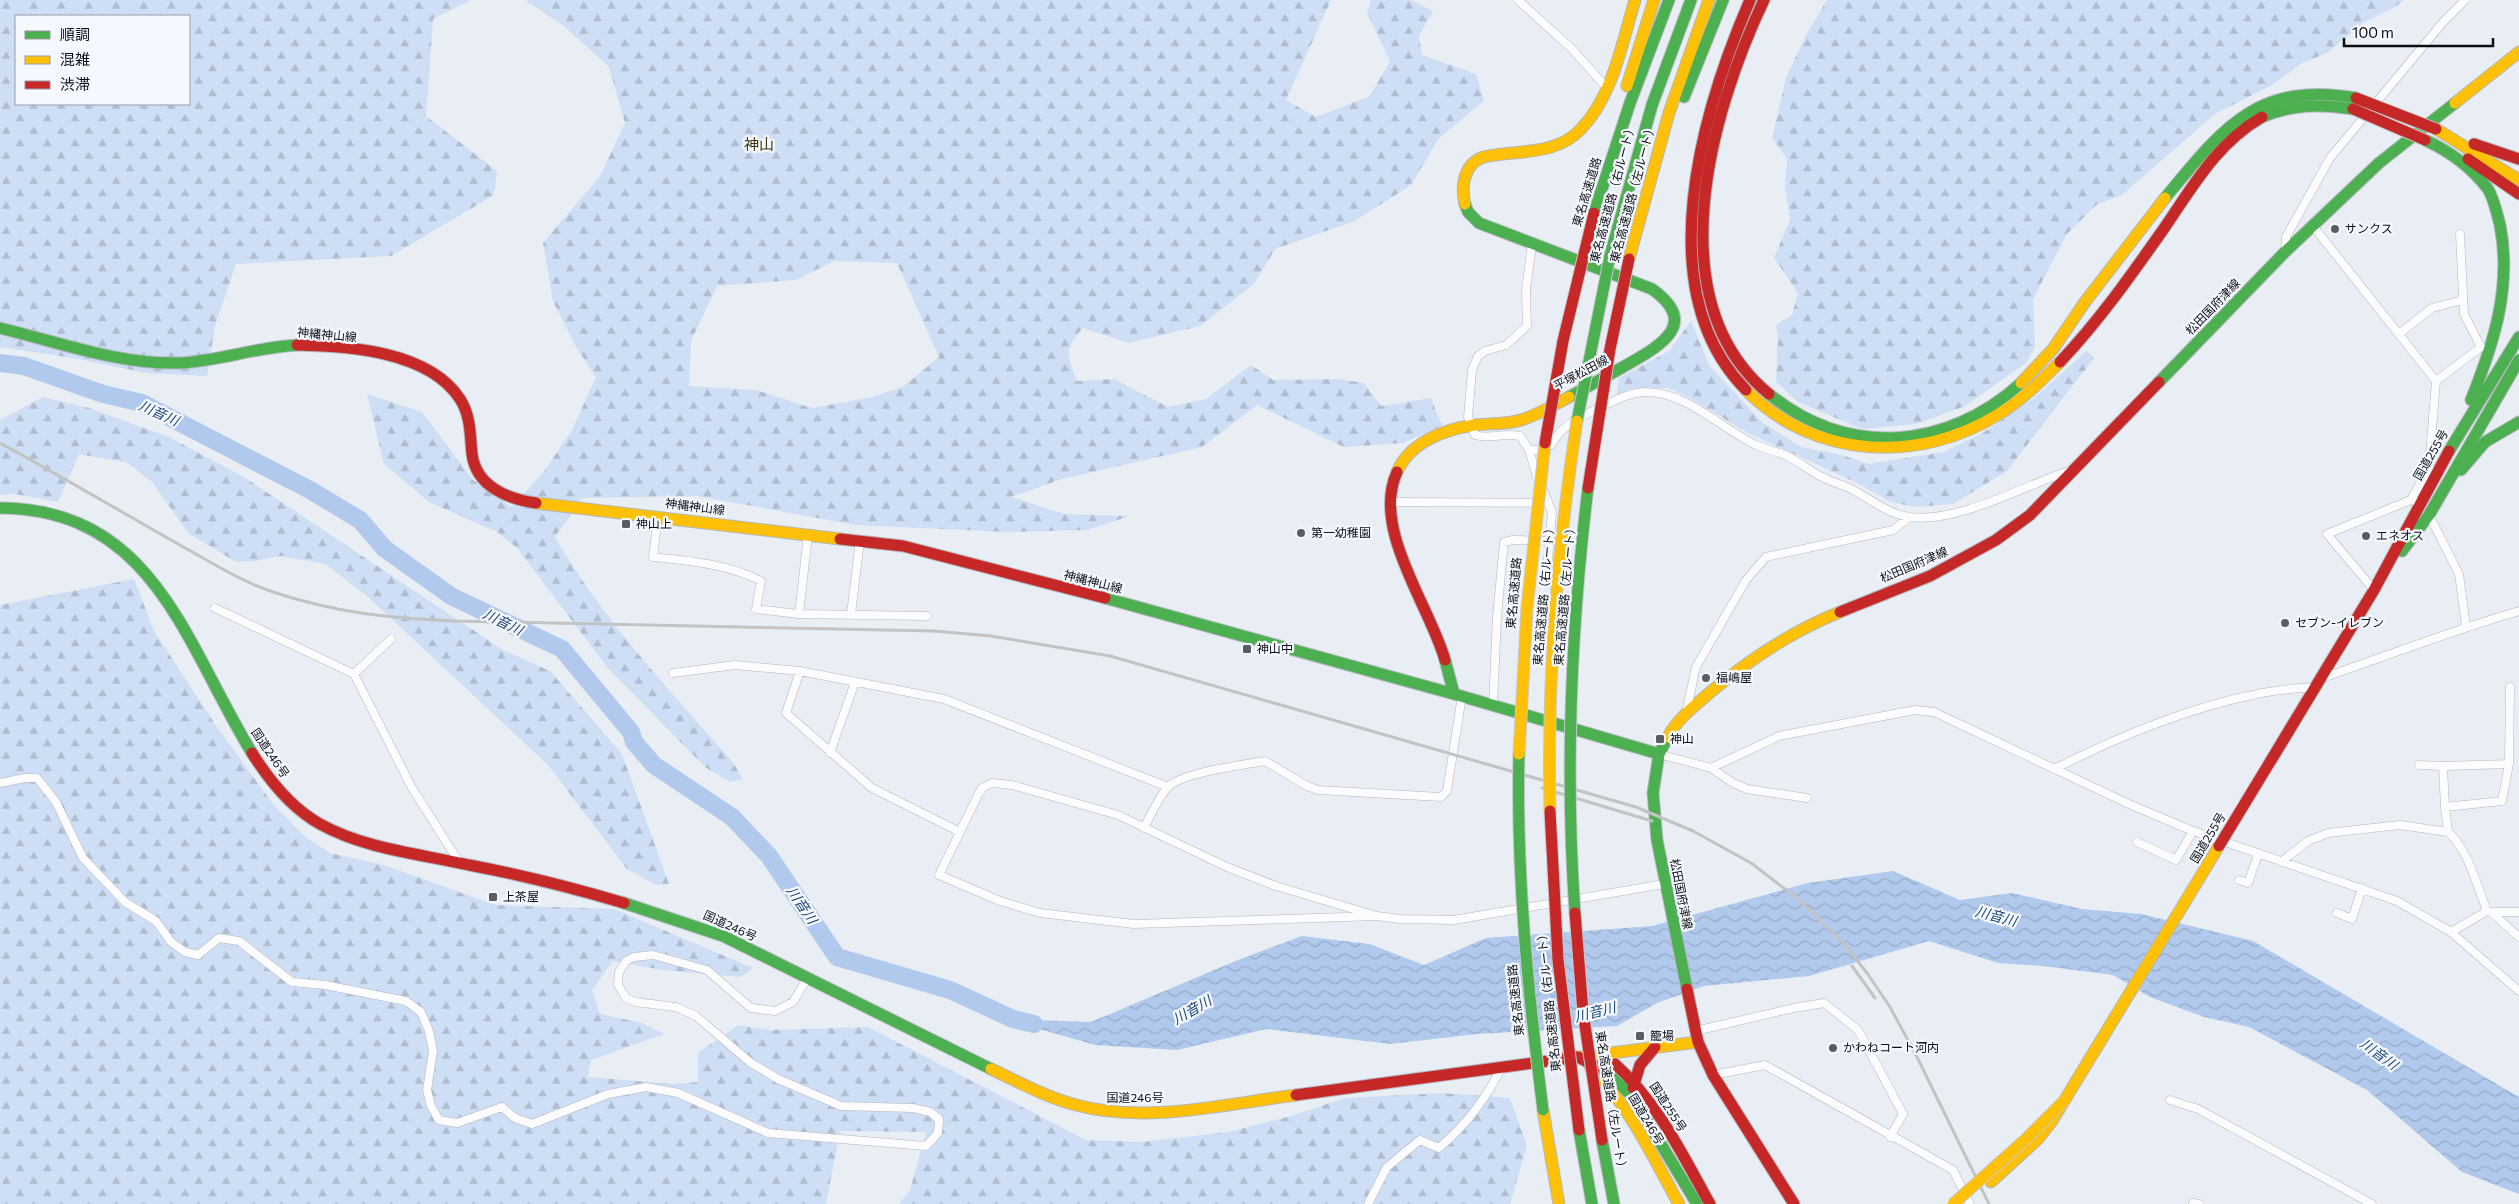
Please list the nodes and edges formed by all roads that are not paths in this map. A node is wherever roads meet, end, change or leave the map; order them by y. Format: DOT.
graph roads {
  1 [pos="1518,0"];
  2 [pos="1635,0"];
  3 [pos="1654,0"];
  4 [pos="1669,0"];
  5 [pos="1691,0"];
  6 [pos="1709,0"];
  7 [pos="1723,0"];
  8 [pos="1750,0"];
  9 [pos="1764,0"];
  10 [pos="2465,0"];
  11 [pos="2519,52"];
  12 [pos="1606,87"];
  13 [pos="2354,103"];
  14 [pos="2452,137"];
  15 [pos="2444,148"];
  16 [pos="2519,159"];
  17 [pos="1608,167"];
  18 [pos="2519,179"];
  19 [pos="2519,194"];
  20 [pos="1643,204"];
  21 [pos="2313,226"];
  22 [pos="2460,234"];
  23 [pos="1532,244"];
  24 [pos="2515,246"];
  25 [pos="2285,252"];
  26 [pos="2515,285"];
  27 [pos="2463,300"];
  28 [pos="0,328"];
  29 [pos="2400,333"];
  30 [pos="2519,336"];
  31 [pos="2519,360"];
  32 [pos="2436,381"];
  33 [pos="2519,422"];
  34 [pos="1471,426"];
  35 [pos="2453,442"];
  36 [pos="1529,450"];
  37 [pos="2078,467"];
  38 [pos="2415,501"];
  39 [pos="1390,502"];
  40 [pos="1548,503"];
  41 [pos="0,508"];
  42 [pos="2428,515"];
  43 [pos="658,516"];
  44 [pos="1910,517"];
  45 [pos="808,535"];
  46 [pos="860,541"];
  47 [pos="1549,541"];
  48 [pos="1546,582"];
  49 [pos="2374,590"];
  50 [pos="215,608"];
  51 [pos="2519,611"];
  52 [pos="799,614"];
  53 [pos="851,614"];
  54 [pos="927,616"];
  55 [pos="2466,626"];
  56 [pos="391,639"];
  57 [pos="800,671"];
  58 [pos="354,674"];
  59 [pos="673,674"];
  60 [pos="2322,678"];
  61 [pos="855,682"];
  62 [pos="2510,687"];
  63 [pos="2315,688"];
  64 [pos="1458,694"];
  65 [pos="1493,704"];
  66 [pos="1686,712"];
  67 [pos="830,753"];
  68 [pos="1659,754"];
  69 [pos="2419,764"];
  70 [pos="2509,764"];
  71 [pos="2443,766"];
  72 [pos="1711,768"];
  73 [pos="2054,769"];
  74 [pos="0,784"];
  75 [pos="1168,787"];
  76 [pos="1807,798"];
  77 [pos="2445,807"];
  78 [pos="1144,828"];
  79 [pos="2193,831"];
  80 [pos="960,832"];
  81 [pos="2448,832"];
  82 [pos="2137,842"];
  83 [pos="2258,855"];
  84 [pos="459,862"];
  85 [pos="2281,862"];
  86 [pos="2239,880"];
  87 [pos="2362,888"];
  88 [pos="1665,889"];
  89 [pos="2489,911"];
  90 [pos="2519,912"];
  91 [pos="2337,913"];
  92 [pos="1377,916"];
  93 [pos="2451,932"];
  94 [pos="2519,937"];
  95 [pos="808,977"];
  96 [pos="2519,991"];
  97 [pos="1696,1036"];
  98 [pos="1655,1047"];
  99 [pos="1578,1057"];
  100 [pos="1502,1066"];
  101 [pos="1713,1075"];
  102 [pos="1634,1081"];
  103 [pos="1632,1096"];
  104 [pos="2065,1100"];
  105 [pos="2170,1100"];
  106 [pos="1890,1136"];
  107 [pos="1368,1204"];
  108 [pos="1559,1204"];
  109 [pos="1592,1204"];
  110 [pos="1614,1204"];
  111 [pos="1679,1204"];
  112 [pos="1697,1204"];
  113 [pos="1710,1204"];
  114 [pos="1794,1204"];
  115 [pos="1953,1204"];
  116 [pos="1969,1204"];
  117 [pos="2372,1204"];
  1 -- 12 [label="street"];
  2 -- 12 [label="main road, 平塚松田線"];
  3 -- 17 [label="main road"];
  4 -- 17 [label="main road, 東名高速道路"];
  5 -- 109 [label="main road, 東名高速道路（右ルート）, bridge"];
  6 -- 20 [label="main road, 東名高速道路（左ルート）"];
  7 -- 20 [label="main road"];
  8 -- 13 [label="main road"];
  9 -- 13 [label="main road"];
  10 -- 25 [label="street"];
  11 -- 21 [label="main road, 松田国府津線"];
  12 -- 23 [label="main road, 平塚松田線"];
  13 -- 14 [label="main road, bridge"];
  13 -- 15 [label="main road, bridge"];
  14 -- 16 [label="main road"];
  14 -- 18 [label="main road"];
  15 -- 19 [label="main road"];
  15 -- 24 [label="main road"];
  17 -- 108 [label="main road, 東名高速道路, bridge"];
  20 -- 110 [label="main road, 東名高速道路（左ルート）, bridge"];
  21 -- 25 [label="main road, 松田国府津線"];
  21 -- 29 [label="street"];
  22 -- 27 [label="street"];
  23 -- 34 [label="street"];
  23 -- 34 [label="main road, 平塚松田線"];
  25 -- 37 [label="main road, 松田国府津線"];
  26 -- 35 [label="main road"];
  27 -- 29 [label="street"];
  27 -- 32 [label="street"];
  28 -- 43 [label="main road, 神縄神山線"];
  29 -- 32 [label="street"];
  30 -- 35 [label="main road, 国道255号"];
  31 -- 42 [label="main road, 国道255号"];
  32 -- 38 [label="street"];
  33 -- 42 [label="main road"];
  34 -- 36 [label="street"];
  34 -- 39 [label="main road, 平塚松田線"];
  35 -- 38 [label="main road, 国道255号"];
  36 -- 40 [label="street"];
  36 -- 44 [label="street"];
  37 -- 44 [label="street"];
  37 -- 66 [label="main road, 松田国府津線"];
  38 -- 49 [label="main road, 国道255号"];
  38 -- 49 [label="street"];
  39 -- 40 [label="street"];
  39 -- 64 [label="main road, 平塚松田線"];
  40 -- 47 [label="street"];
  41 -- 84 [label="main road, 国道246号"];
  42 -- 49 [label="main road, 国道255号"];
  42 -- 55 [label="street"];
  43 -- 45 [label="main road, 神縄神山線"];
  43 -- 52 [label="street"];
  44 -- 66 [label="street"];
  45 -- 46 [label="main road, 神縄神山線"];
  45 -- 52 [label="street"];
  46 -- 53 [label="street"];
  46 -- 64 [label="main road, 神縄神山線"];
  47 -- 48 [label="street"];
  47 -- 65 [label="street"];
  49 -- 60 [label="main road, 国道255号"];
  50 -- 58 [label="street"];
  51 -- 55 [label="street"];
  52 -- 53 [label="street"];
  53 -- 54 [label="street"];
  55 -- 60 [label="street"];
  56 -- 58 [label="street"];
  57 -- 59 [label="street"];
  57 -- 61 [label="street"];
  57 -- 67 [label="street"];
  58 -- 84 [label="street"];
  60 -- 63 [label="main road, 国道255号"];
  61 -- 67 [label="street"];
  61 -- 75 [label="street"];
  62 -- 70 [label="street"];
  63 -- 73 [label="street"];
  63 -- 104 [label="main road, 国道255号, bridge"];
  64 -- 65 [label="main road"];
  64 -- 75 [label="street"];
  65 -- 68 [label="main road"];
  66 -- 68 [label="main road, 松田国府津線"];
  67 -- 80 [label="street"];
  68 -- 72 [label="street"];
  68 -- 88 [label="main road, 松田国府津線"];
  69 -- 71 [label="street"];
  70 -- 71 [label="street"];
  70 -- 77 [label="street"];
  71 -- 77 [label="street"];
  72 -- 73 [label="street"];
  72 -- 76 [label="street"];
  73 -- 79 [label="street"];
  74 -- 95 [label="street"];
  75 -- 78 [label="street"];
  77 -- 81 [label="street"];
  78 -- 80 [label="street"];
  78 -- 92 [label="street"];
  79 -- 82 [label="street"];
  79 -- 83 [label="street"];
  80 -- 92 [label="street"];
  81 -- 85 [label="street"];
  81 -- 89 [label="street"];
  83 -- 85 [label="street"];
  83 -- 86 [label="street"];
  84 -- 95 [label="main road, 国道246号"];
  85 -- 87 [label="street"];
  87 -- 91 [label="street"];
  87 -- 93 [label="street"];
  88 -- 92 [label="street"];
  88 -- 97 [label="main road, 松田国府津線"];
  89 -- 90 [label="street"];
  89 -- 93 [label="street"];
  89 -- 94 [label="street"];
  93 -- 96 [label="street"];
  95 -- 100 [label="main road, 国道246号"];
  97 -- 98 [label="main road"];
  97 -- 101 [label="main road, 松田国府津線"];
  97 -- 106 [label="street"];
  98 -- 99 [label="main road"];
  98 -- 102 [label="main road"];
  99 -- 100 [label="main road, 国道246号"];
  99 -- 102 [label="main road, 国道255号"];
  99 -- 103 [label="main road, 国道246号"];
  99 -- 111 [label="main road, 国道246号"];
  100 -- 107 [label="street"];
  101 -- 106 [label="street"];
  101 -- 114 [label="main road, 松田国府津線"];
  102 -- 103 [label="main road"];
  102 -- 113 [label="main road, 国道255号"];
  103 -- 112 [label="main road, 国道246号"];
  104 -- 115 [label="main road, 国道255号, bridge"];
  104 -- 116 [label="main road, 国道255号, bridge"];
  105 -- 117 [label="street"];
  106 -- 116 [label="street"];
}
